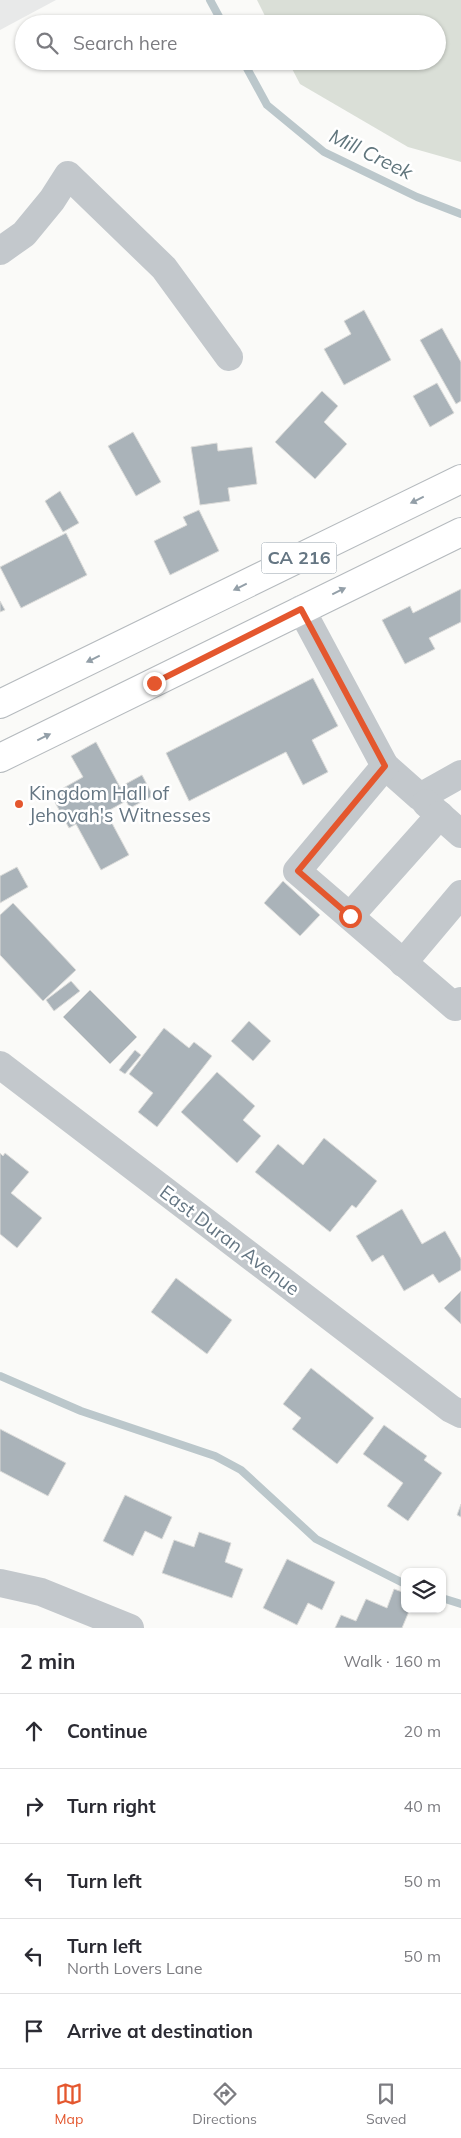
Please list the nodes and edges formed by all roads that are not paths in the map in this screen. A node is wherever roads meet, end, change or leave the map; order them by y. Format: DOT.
graph roads {
  1 [pos="0,251"];
  2 [pos="229,357"];
  3 [pos="461,478"];
  4 [pos="461,532"];
  5 [pos="301,609"];
  6 [pos="0,704"];
  7 [pos="0,758"];
  8 [pos="385,766"];
  9 [pos="461,774"];
  10 [pos="420,797"];
  11 [pos="440,815"];
  12 [pos="461,834"];
  13 [pos="461,894"];
  14 [pos="350,916"];
  15 [pos="403,963"];
  16 [pos="461,1001"];
  17 [pos="0,1065"];
  18 [pos="461,1414"];
  19 [pos="0,1583"];
  20 [pos="130,1628"];
  1 -- 2 [label="street"];
  3 -- 6 [label="main road, CA 216, one-way"];
  5 -- 4 [label="main road, CA 216, one-way"];
  7 -- 5 [label="main road, CA 216, one-way"];
  5 -- 8 [label="street"];
  8 -- 10 [label="street"];
  8 -- 14 [label="street"];
  9 -- 10 [label="street"];
  10 -- 11 [label="street"];
  11 -- 12 [label="street"];
  11 -- 14 [label="street"];
  13 -- 15 [label="street"];
  14 -- 15 [label="street"];
  15 -- 16 [label="street"];
  17 -- 18 [label="street, East Duran Avenue"];
  19 -- 20 [label="street"];
}
